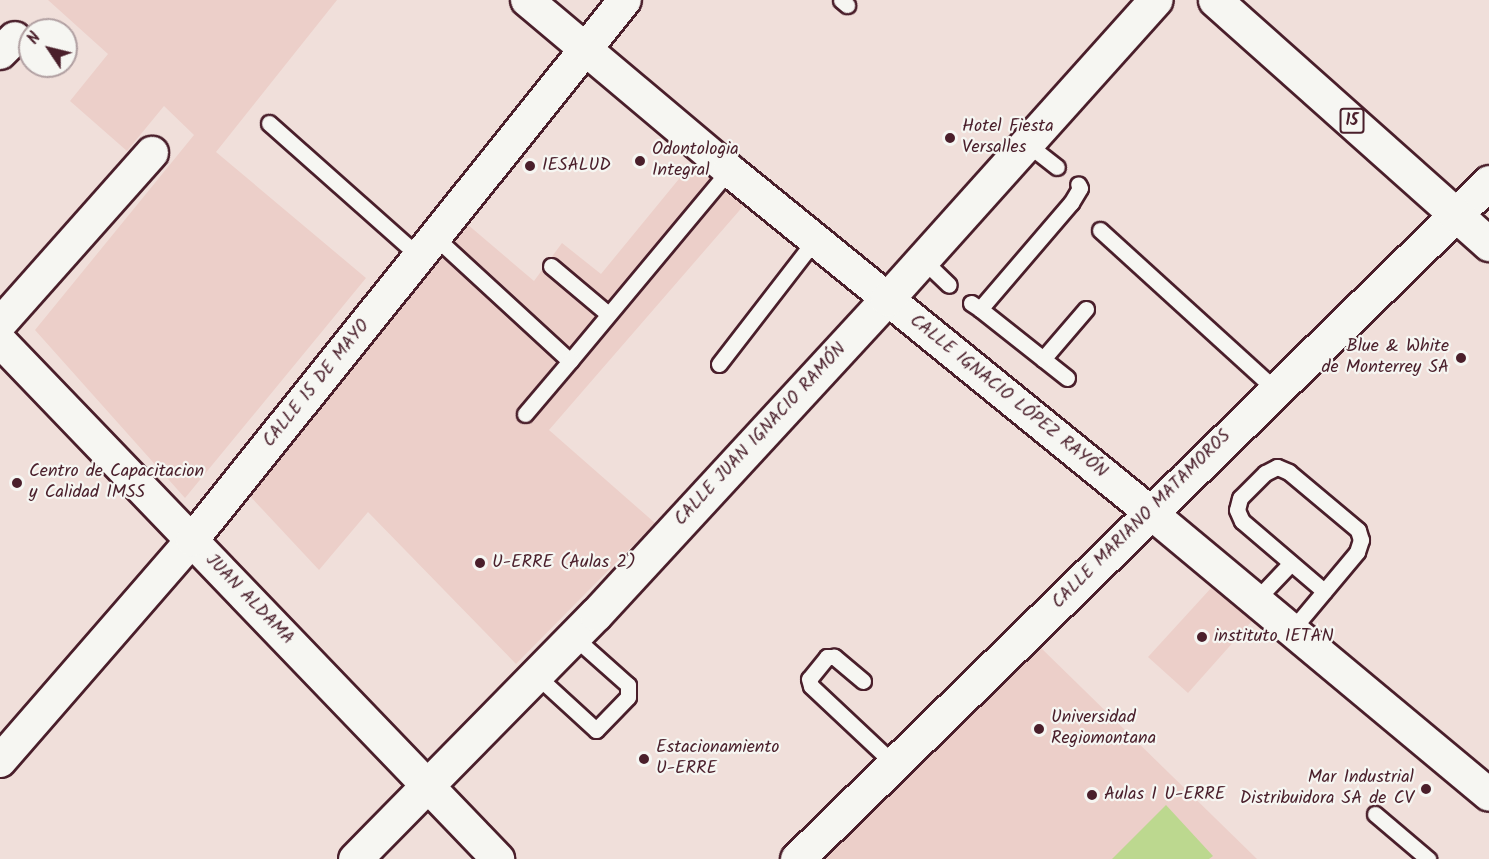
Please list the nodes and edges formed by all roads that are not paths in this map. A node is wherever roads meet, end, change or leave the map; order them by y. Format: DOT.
graph roads {
  1 [pos="527,0"];
  2 [pos="625,0"];
  3 [pos="1155,0"];
  4 [pos="1215,0"];
  5 [pos="585,48"];
  6 [pos="269,123"];
  7 [pos="1026,143"];
  8 [pos="152,153"];
  9 [pos="1057,167"];
  10 [pos="729,170"];
  11 [pos="1489,182"];
  12 [pos="1078,184"];
  13 [pos="1455,212"];
  14 [pos="1100,230"];
  15 [pos="814,240"];
  16 [pos="1489,244"];
  17 [pos="427,246"];
  18 [pos="922,259"];
  19 [pos="551,266"];
  20 [pos="950,285"];
  21 [pos="887,299"];
  22 [pos="1086,309"];
  23 [pos="608,314"];
  24 [pos="0,324"];
  25 [pos="0,341"];
  26 [pos="1043,359"];
  27 [pos="570,361"];
  28 [pos="719,364"];
  29 [pos="1067,378"];
  30 [pos="1275,389"];
  31 [pos="525,414"];
  32 [pos="1151,513"];
  33 [pos="192,540"];
  34 [pos="1291,563"];
  35 [pos="1324,591"];
  36 [pos="1256,601"];
  37 [pos="1291,631"];
  38 [pos="574,637"];
  39 [pos="537,676"];
  40 [pos="863,681"];
  41 [pos="4,748"];
  42 [pos="894,764"];
  43 [pos="427,785"];
  44 [pos="1489,795"];
  45 [pos="1375,814"];
  46 [pos="355,859"];
  47 [pos="498,859"];
  48 [pos="797,859"];
  49 [pos="1428,859"];
  1 -- 5 [label="street, CALLE IGNACIO LÓPEZ RAYÓN"];
  2 -- 5 [label="street, CALLE 15 DE MAYO"];
  3 -- 7 [label="main road, CALLE JUAN IGNACIO RAMÓN"];
  4 -- 13 [label="main road, 15"];
  5 -- 10 [label="street, CALLE IGNACIO LÓPEZ RAYÓN"];
  5 -- 17 [label="street, CALLE 15 DE MAYO"];
  6 -- 17 [label="lane"];
  7 -- 9 [label="lane"];
  7 -- 18 [label="main road, CALLE JUAN IGNACIO RAMÓN"];
  8 -- 24 [label="street"];
  10 -- 15 [label="street, CALLE IGNACIO LÓPEZ RAYÓN"];
  10 -- 23 [label="lane"];
  11 -- 13 [label="main road, CALLE MARIANO MATAMOROS"];
  12 -- 26 [label="lane"];
  13 -- 16 [label="main road, 15"];
  13 -- 30 [label="main road, CALLE MARIANO MATAMOROS"];
  14 -- 30 [label="lane"];
  15 -- 21 [label="street, CALLE IGNACIO LÓPEZ RAYÓN"];
  15 -- 28 [label="lane"];
  17 -- 27 [label="lane"];
  17 -- 33 [label="street, CALLE 15 DE MAYO"];
  18 -- 20 [label="lane"];
  18 -- 21 [label="main road, CALLE JUAN IGNACIO RAMÓN"];
  19 -- 23 [label="lane"];
  21 -- 32 [label="street, CALLE IGNACIO LÓPEZ RAYÓN"];
  21 -- 38 [label="main road, CALLE JUAN IGNACIO RAMÓN"];
  22 -- 26 [label="lane"];
  23 -- 27 [label="lane"];
  25 -- 33 [label="street, JUAN ALDAMA"];
  26 -- 29 [label="lane"];
  27 -- 31 [label="lane"];
  30 -- 32 [label="main road, CALLE MARIANO MATAMOROS"];
  32 -- 36 [label="street, CALLE IGNACIO LÓPEZ RAYÓN"];
  32 -- 42 [label="main road, CALLE MARIANO MATAMOROS"];
  33 -- 41 [label="street, CALLE 15 DE MAYO"];
  33 -- 43 [label="street, JUAN ALDAMA"];
  34 -- 35 [label="lane"];
  34 -- 35 [label="lane"];
  34 -- 36 [label="lane"];
  35 -- 37 [label="lane"];
  36 -- 37 [label="street, CALLE IGNACIO LÓPEZ RAYÓN"];
  37 -- 44 [label="street, CALLE IGNACIO LÓPEZ RAYÓN"];
  38 -- 39 [label="main road, CALLE JUAN IGNACIO RAMÓN"];
  38 -- 39 [label="lane"];
  39 -- 43 [label="main road, CALLE JUAN IGNACIO RAMÓN"];
  40 -- 42 [label="lane"];
  42 -- 48 [label="main road, CALLE MARIANO MATAMOROS"];
  43 -- 46 [label="main road, CALLE JUAN IGNACIO RAMÓN"];
  43 -- 47 [label="street, JUAN ALDAMA"];
  45 -- 49 [label="lane"];
}
